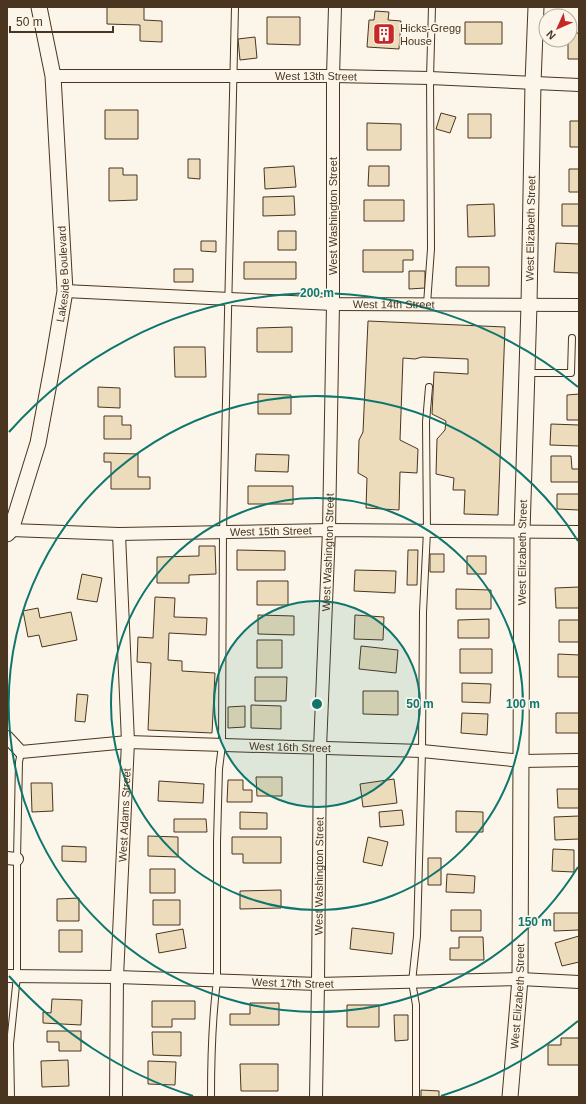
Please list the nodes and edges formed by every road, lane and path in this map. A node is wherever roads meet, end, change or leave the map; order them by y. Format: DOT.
graph roads {
  1 [pos="39,7"];
  2 [pos="235,7"];
  3 [pos="335,7"];
  4 [pos="432,7"];
  5 [pos="536,7"];
  6 [pos="52,76"];
  7 [pos="333,76"];
  8 [pos="234,77"];
  9 [pos="430,78"];
  10 [pos="533,83"];
  11 [pos="579,85"];
  12 [pos="65,291"];
  13 [pos="229,298"];
  14 [pos="333,304"];
  15 [pos="427,304"];
  16 [pos="529,305"];
  17 [pos="579,305"];
  18 [pos="572,338"];
  19 [pos="527,373"];
  20 [pos="429,387"];
  21 [pos="329,530"];
  22 [pos="427,531"];
  23 [pos="9,532"];
  24 [pos="223,532"];
  25 [pos="522,532"];
  26 [pos="579,532"];
  27 [pos="119,534"];
  28 [pos="7,736"];
  29 [pos="128,742"];
  30 [pos="222,745"];
  31 [pos="320,748"];
  32 [pos="422,751"];
  33 [pos="21,752"];
  34 [pos="579,760"];
  35 [pos="522,761"];
  36 [pos="12,859"];
  37 [pos="12,976"];
  38 [pos="117,977"];
  39 [pos="520,979"];
  40 [pos="217,981"];
  41 [pos="412,982"];
  42 [pos="579,982"];
  43 [pos="318,984"];
  44 [pos="11,1097"];
  45 [pos="116,1097"];
  46 [pos="211,1097"];
  47 [pos="316,1097"];
  48 [pos="416,1097"];
  49 [pos="510,1097"];
  1 -- 6 [label="street, Lakeside Boulevard"];
  2 -- 8 [label="lane"];
  3 -- 7 [label="street, West Washington Street"];
  4 -- 9 [label="lane"];
  5 -- 10 [label="street, West Elizabeth Street"];
  6 -- 8 [label="street, West 13th Street"];
  6 -- 12 [label="street, Lakeside Boulevard"];
  7 -- 8 [label="street, West 13th Street"];
  7 -- 9 [label="street, West 13th Street"];
  7 -- 14 [label="street, West Washington Street"];
  8 -- 13 [label="lane"];
  9 -- 10 [label="street, West 13th Street"];
  9 -- 15 [label="lane"];
  10 -- 11 [label="street, West 13th Street"];
  10 -- 16 [label="street, West Elizabeth Street"];
  12 -- 13 [label="street, West 14th Street"];
  12 -- 23 [label="street, Lakeside Boulevard"];
  13 -- 14 [label="street, West 14th Street"];
  13 -- 24 [label="lane"];
  14 -- 15 [label="street, West 14th Street"];
  14 -- 21 [label="street, West Washington Street"];
  15 -- 16 [label="street, West 14th Street"];
  16 -- 17 [label="street, West 14th Street"];
  16 -- 19 [label="street, West Elizabeth Street"];
  18 -- 19 [label="lane"];
  19 -- 25 [label="street, West Elizabeth Street"];
  20 -- 22 [label="lane"];
  21 -- 22 [label="street, West 15th Street"];
  21 -- 24 [label="street, West 15th Street"];
  21 -- 31 [label="street, West Washington Street"];
  22 -- 25 [label="street, West 15th Street"];
  22 -- 32 [label="lane"];
  23 -- 27 [label="street, West 15th Street"];
  24 -- 27 [label="street, West 15th Street"];
  24 -- 30 [label="lane"];
  25 -- 26 [label="street, West 15th Street"];
  25 -- 35 [label="street, West Elizabeth Street"];
  27 -- 29 [label="street, West Adams Street"];
  28 -- 33 [label="street"];
  29 -- 30 [label="street, West 16th Street"];
  29 -- 33 [label="street, West 16th Street"];
  29 -- 38 [label="street, West Adams Street"];
  30 -- 31 [label="street, West 16th Street"];
  30 -- 40 [label="lane"];
  31 -- 32 [label="street, West 16th Street"];
  31 -- 43 [label="street, West Washington Street"];
  32 -- 35 [label="street, West 16th Street"];
  32 -- 41 [label="lane"];
  33 -- 36 [label="lane"];
  34 -- 35 [label="street, West 16th Street"];
  35 -- 39 [label="street, West Elizabeth Street"];
  36 -- 37 [label="lane"];
  37 -- 38 [label="street, West 17th Street"];
  37 -- 44 [label="lane"];
  38 -- 40 [label="street, West 17th Street"];
  38 -- 45 [label="street, West Adams Street"];
  39 -- 41 [label="street, West 17th Street"];
  39 -- 42 [label="street, West 17th Street"];
  39 -- 49 [label="street, West Elizabeth Street"];
  40 -- 43 [label="street, West 17th Street"];
  40 -- 46 [label="lane"];
  41 -- 43 [label="street, West 17th Street"];
  41 -- 48 [label="lane"];
  43 -- 47 [label="street, West Washington Street"];
}
